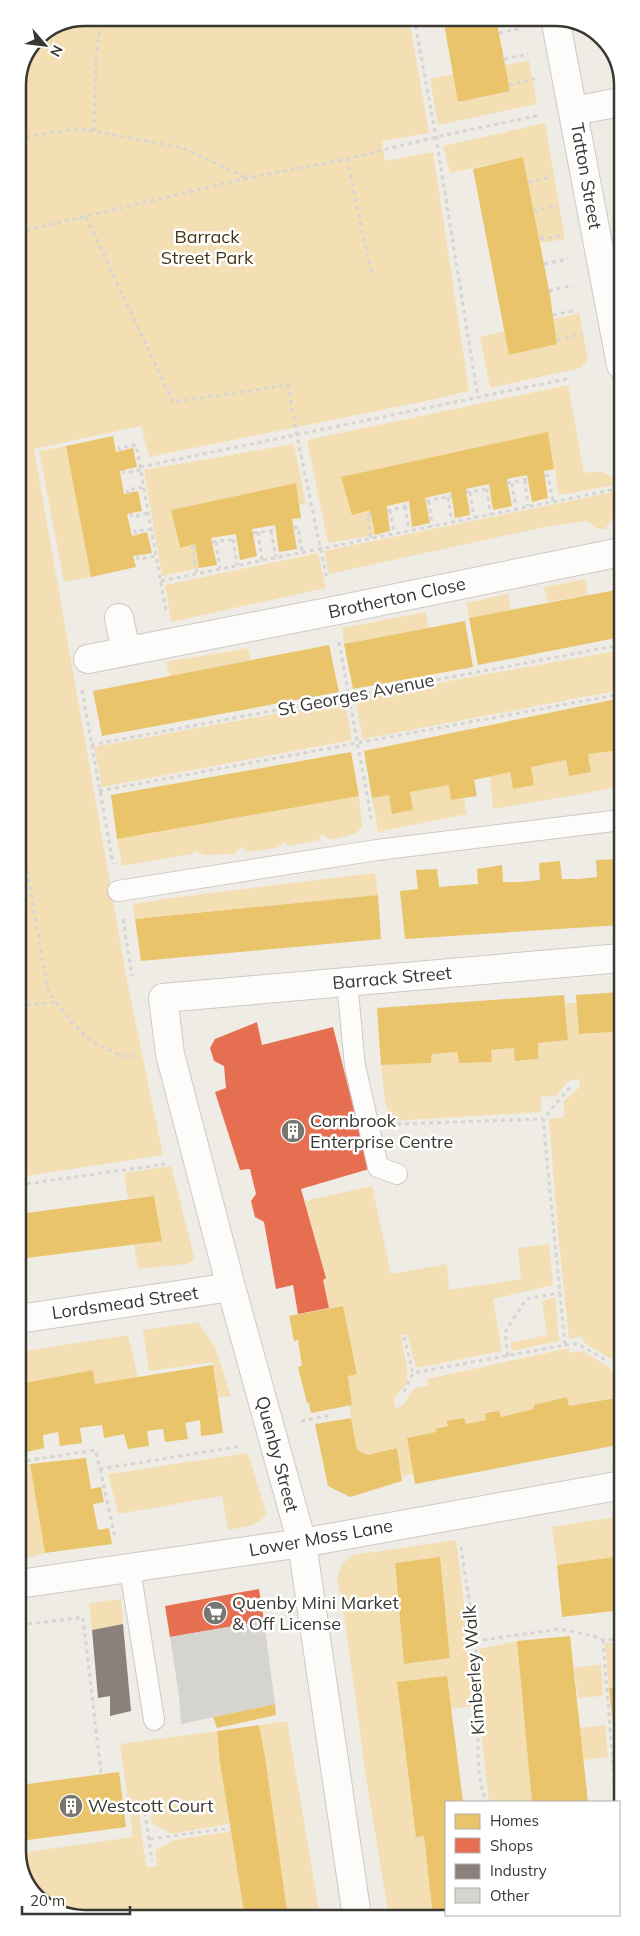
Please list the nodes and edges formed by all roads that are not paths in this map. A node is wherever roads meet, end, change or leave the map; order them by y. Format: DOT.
graph roads {
  1 [pos="557,26"];
  2 [pos="614,103"];
  3 [pos="574,111"];
  4 [pos="614,327"];
  5 [pos="614,553"];
  6 [pos="119,618"];
  7 [pos="126,651"];
  8 [pos="88,659"];
  9 [pos="614,821"];
  10 [pos="118,891"];
  11 [pos="614,959"];
  12 [pos="347,982"];
  13 [pos="163,998"];
  14 [pos="398,1174"];
  15 [pos="231,1287"];
  16 [pos="26,1318"];
  17 [pos="614,1486"];
  18 [pos="302,1543"];
  19 [pos="130,1569"];
  20 [pos="26,1583"];
  21 [pos="154,1720"];
  22 [pos="355,1910"];
  1 -- 3 [label="street, Tatton Street"];
  2 -- 3 [label="street"];
  3 -- 4 [label="street, Tatton Street"];
  5 -- 7 [label="street, Brotherton Close"];
  6 -- 7 [label="street"];
  7 -- 8 [label="street, Brotherton Close"];
  9 -- 10 [label="lane"];
  11 -- 12 [label="street, Barrack Street"];
  12 -- 13 [label="street, Barrack Street"];
  12 -- 14 [label="lane"];
  13 -- 15 [label="street, Quenby Street"];
  15 -- 16 [label="street, Lordsmead Street"];
  15 -- 18 [label="street, Quenby Street"];
  17 -- 18 [label="street, Lower Moss Lane"];
  18 -- 19 [label="street, Lower Moss Lane"];
  18 -- 22 [label="street, Quenby Street"];
  19 -- 20 [label="street, Lower Moss Lane"];
  19 -- 21 [label="lane"];
}
